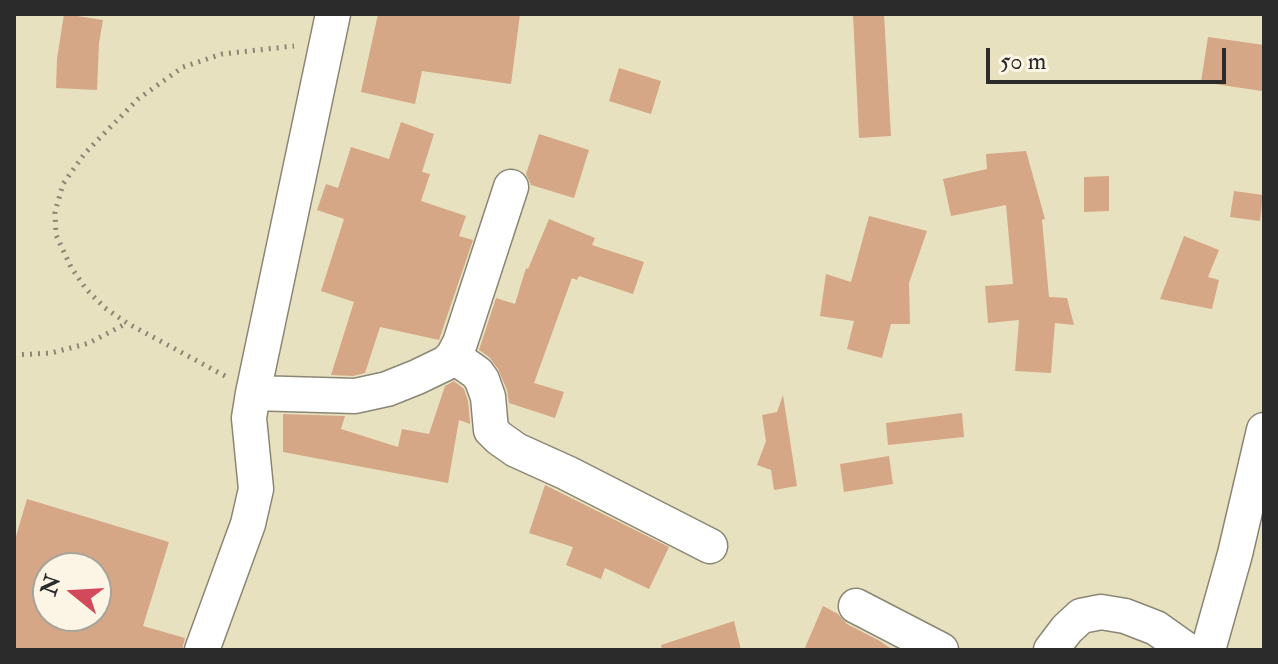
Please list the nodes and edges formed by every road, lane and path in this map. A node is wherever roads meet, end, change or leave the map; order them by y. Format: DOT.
graph roads {
  1 [pos="330,28"];
  2 [pos="511,187"];
  3 [pos="127,323"];
  4 [pos="14,355"];
  5 [pos="453,356"];
  6 [pos="253,393"];
  7 [pos="1264,430"];
  8 [pos="710,546"];
  9 [pos="1249,560"];
  10 [pos="856,606"];
  11 [pos="202,650"];
  12 [pos="941,650"];
  13 [pos="1051,650"];
  14 [pos="1187,650"];
  15 [pos="1208,650"];
  1 -- 3 [label="path"];
  1 -- 6 [label="street"];
  2 -- 5 [label="street"];
  3 -- 4 [label="path"];
  3 -- 6 [label="path"];
  5 -- 6 [label="street"];
  5 -- 8 [label="street"];
  6 -- 11 [label="street"];
  7 -- 9 [label="street"];
  9 -- 15 [label="street"];
  10 -- 12 [label="street"];
  13 -- 14 [label="street"];
}
